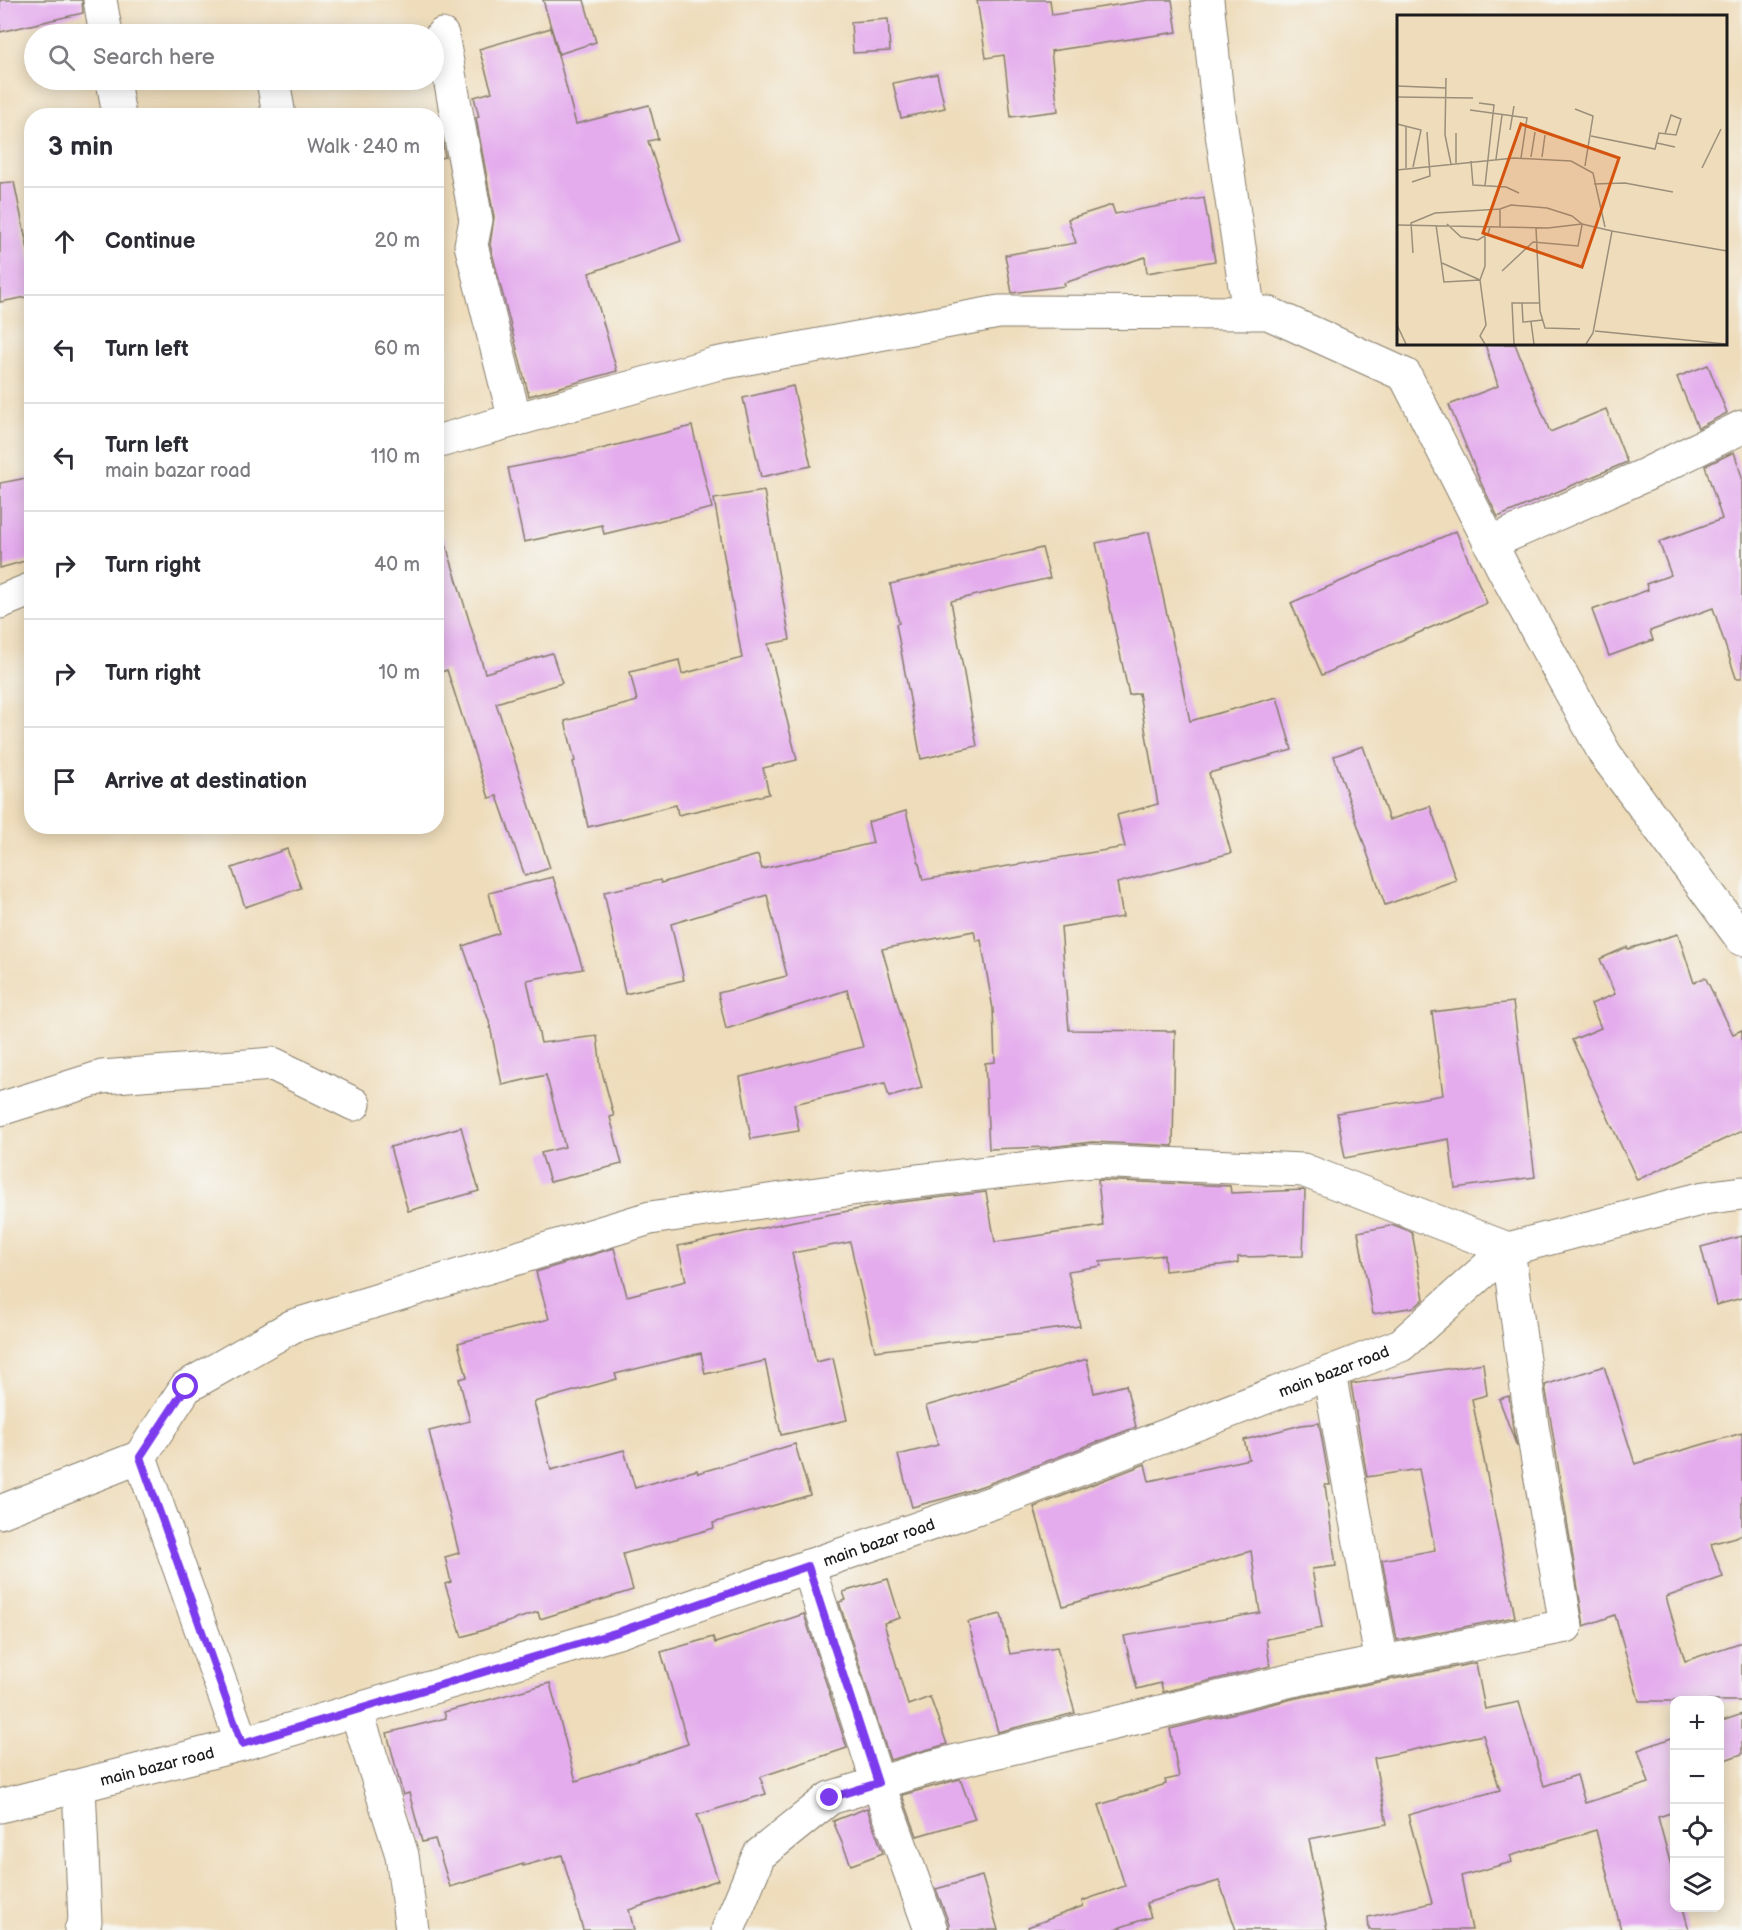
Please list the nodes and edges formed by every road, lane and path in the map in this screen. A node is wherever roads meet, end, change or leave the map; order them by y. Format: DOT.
graph roads {
  1 [pos="100,0"];
  2 [pos="1207,0"];
  3 [pos="104,24"];
  4 [pos="444,46"];
  5 [pos="115,90"];
  6 [pos="275,90"];
  7 [pos="118,108"];
  8 [pos="278,108"];
  9 [pos="1249,313"];
  10 [pos="515,420"];
  11 [pos="1742,427"];
  12 [pos="444,440"];
  13 [pos="1490,543"];
  14 [pos="24,592"];
  15 [pos="0,602"];
  16 [pos="1742,939"];
  17 [pos="354,1104"];
  18 [pos="0,1109"];
  19 [pos="1742,1193"];
  20 [pos="1508,1249"];
  21 [pos="1329,1373"];
  22 [pos="140,1457"];
  23 [pos="0,1512"];
  24 [pos="808,1566"];
  25 [pos="1382,1663"];
  26 [pos="356,1710"];
  27 [pos="242,1744"];
  28 [pos="878,1783"];
  29 [pos="79,1786"];
  30 [pos="0,1806"];
  31 [pos="81,1930"];
  32 [pos="412,1930"];
  33 [pos="728,1930"];
  34 [pos="931,1930"];
  1 -- 3 [label="street"];
  2 -- 9 [label="street"];
  4 -- 10 [label="street"];
  5 -- 7 [label="street"];
  6 -- 8 [label="street"];
  9 -- 10 [label="street"];
  9 -- 13 [label="street"];
  10 -- 12 [label="street"];
  11 -- 13 [label="street"];
  13 -- 16 [label="street"];
  14 -- 15 [label="street"];
  17 -- 18 [label="street"];
  19 -- 20 [label="street"];
  20 -- 21 [label="street, main bazar road"];
  20 -- 22 [label="street"];
  20 -- 25 [label="street"];
  21 -- 24 [label="street, main bazar road"];
  21 -- 25 [label="street"];
  22 -- 23 [label="street"];
  22 -- 27 [label="street"];
  24 -- 26 [label="street, main bazar road"];
  24 -- 28 [label="street"];
  25 -- 28 [label="street"];
  26 -- 27 [label="street, main bazar road"];
  26 -- 32 [label="street"];
  27 -- 29 [label="street, main bazar road"];
  28 -- 33 [label="street"];
  28 -- 34 [label="street"];
  29 -- 30 [label="street, main bazar road"];
  29 -- 31 [label="street"];
}
